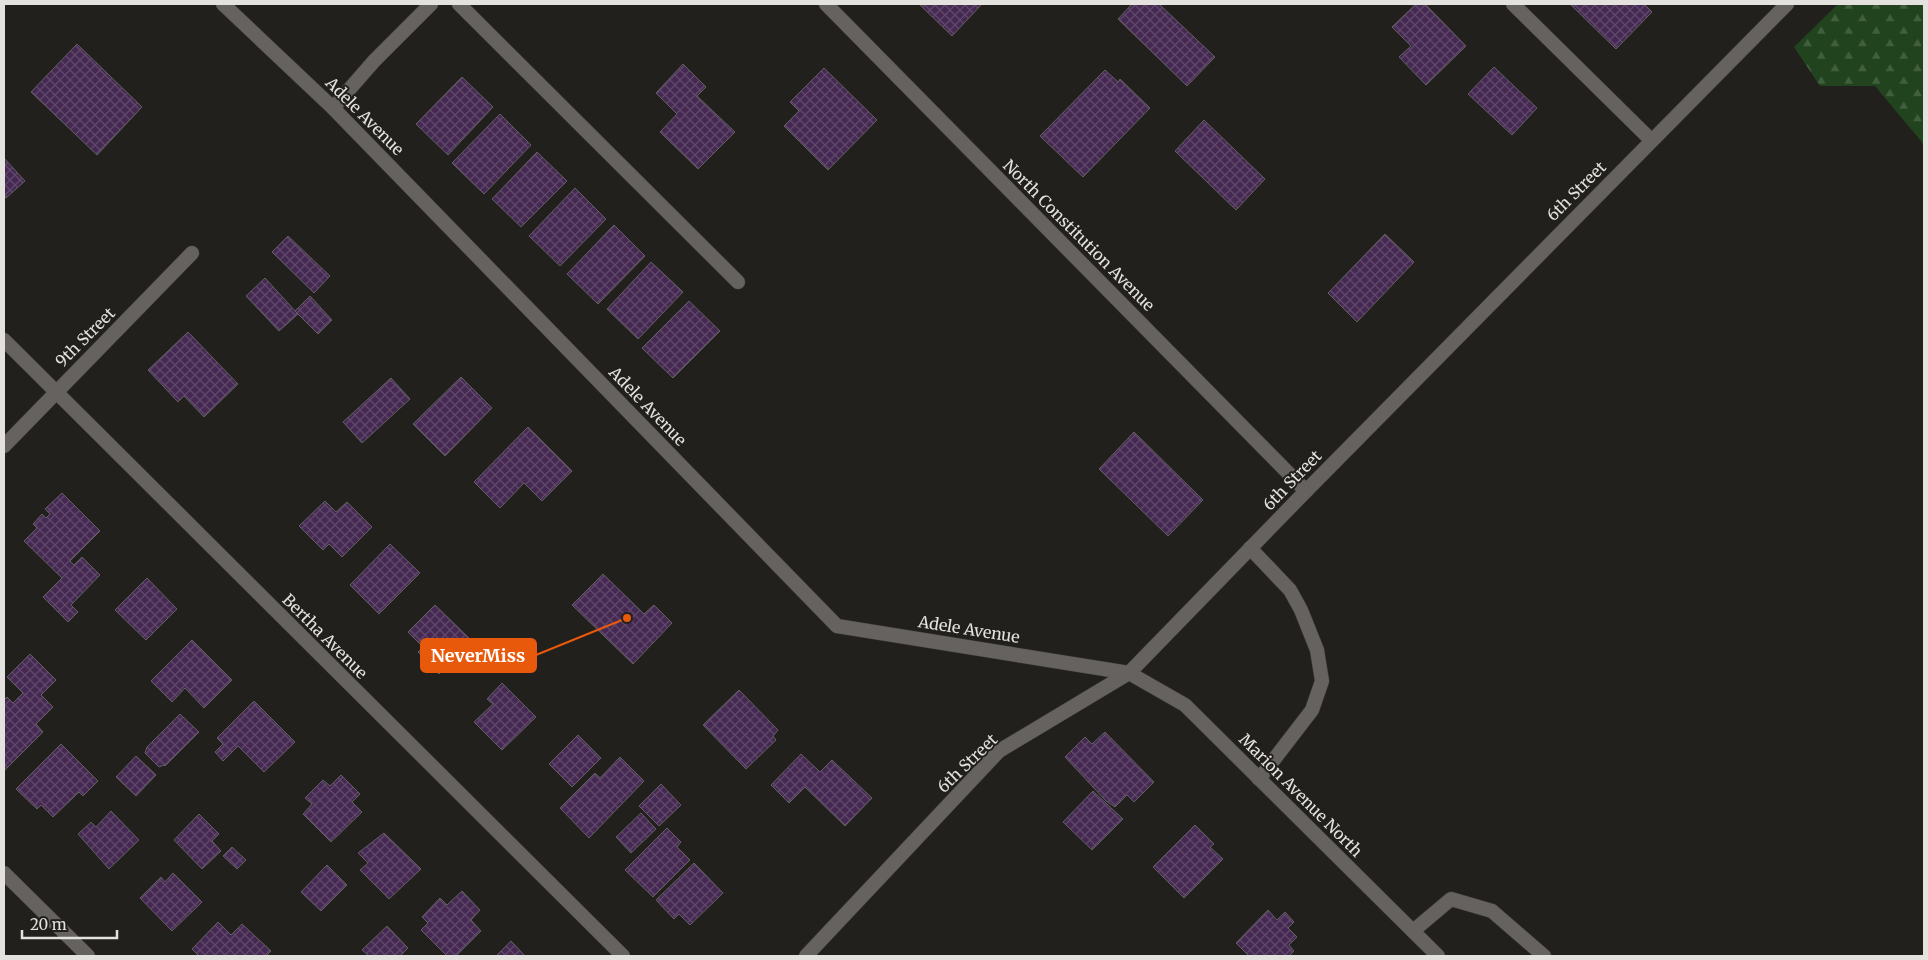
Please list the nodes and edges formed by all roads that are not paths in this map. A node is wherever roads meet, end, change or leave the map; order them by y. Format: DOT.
graph roads {
  1 [pos="223,4"];
  2 [pos="430,4"];
  3 [pos="459,4"];
  4 [pos="826,4"];
  5 [pos="1513,4"];
  6 [pos="1787,4"];
  7 [pos="333,108"];
  8 [pos="1651,140"];
  9 [pos="192,253"];
  10 [pos="738,282"];
  11 [pos="4,340"];
  12 [pos="55,392"];
  13 [pos="4,446"];
  14 [pos="1306,491"];
  15 [pos="1250,548"];
  16 [pos="1129,673"];
  17 [pos="1260,779"];
  18 [pos="4,873"];
  19 [pos="1413,931"];
  20 [pos="88,956"];
  21 [pos="623,956"];
  22 [pos="806,956"];
  23 [pos="1438,956"];
  24 [pos="1544,956"];
  1 -- 7 [label="street, Adele Avenue"];
  2 -- 7 [label="street"];
  3 -- 10 [label="street"];
  4 -- 14 [label="street, North Constitution Avenue"];
  5 -- 8 [label="street"];
  6 -- 8 [label="street, 6th Street"];
  7 -- 16 [label="street, Adele Avenue"];
  8 -- 14 [label="street, 6th Street"];
  9 -- 12 [label="street, 9th Street"];
  11 -- 12 [label="street, Bertha Avenue"];
  12 -- 13 [label="street, 9th Street"];
  12 -- 21 [label="street, Bertha Avenue"];
  14 -- 15 [label="street, 6th Street"];
  15 -- 16 [label="street, 6th Street"];
  15 -- 17 [label="street"];
  16 -- 17 [label="street, Marion Avenue North"];
  16 -- 22 [label="street, 6th Street"];
  17 -- 19 [label="street, Marion Avenue North"];
  18 -- 20 [label="street"];
  19 -- 23 [label="street, Marion Avenue North"];
  19 -- 24 [label="street"];
}
